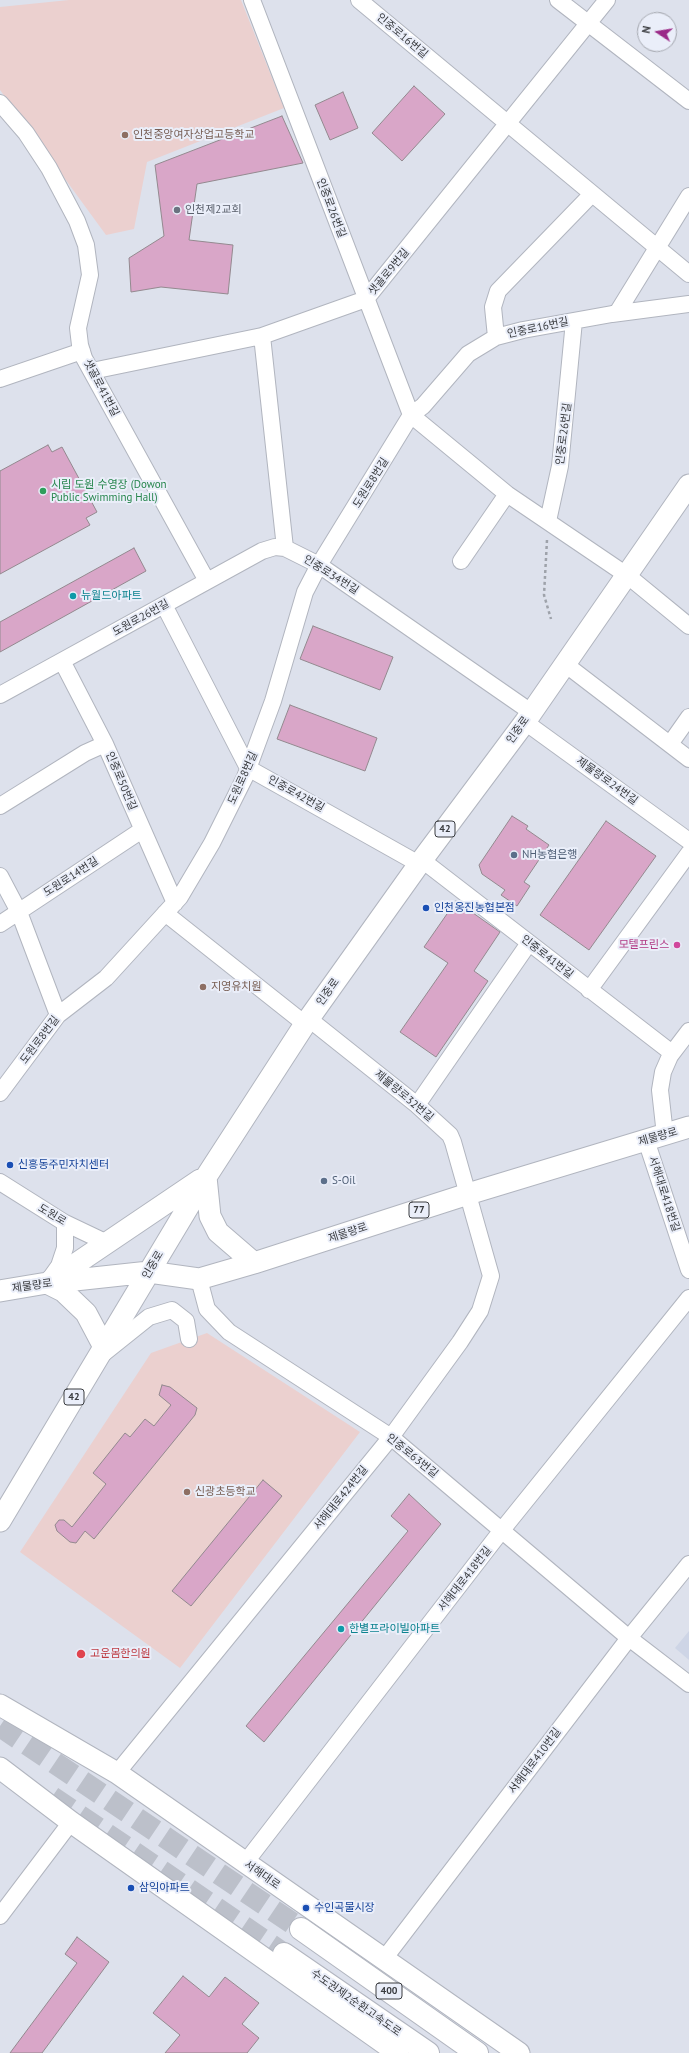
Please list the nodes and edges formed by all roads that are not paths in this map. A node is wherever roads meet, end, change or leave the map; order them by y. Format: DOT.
graph roads {
  1 [pos="252,0"];
  2 [pos="359,0"];
  3 [pos="558,0"];
  4 [pos="606,0"];
  5 [pos="377,6"];
  6 [pos="588,22"];
  7 [pos="689,101"];
  8 [pos="0,103"];
  9 [pos="508,124"];
  10 [pos="592,194"];
  11 [pos="689,196"];
  12 [pos="658,249"];
  13 [pos="689,274"];
  14 [pos="366,299"];
  15 [pos="689,304"];
  16 [pos="617,313"];
  17 [pos="574,321"];
  18 [pos="262,336"];
  19 [pos="496,337"];
  20 [pos="82,351"];
  21 [pos="92,371"];
  22 [pos="0,379"];
  23 [pos="411,415"];
  24 [pos="689,485"];
  25 [pos="508,494"];
  26 [pos="548,521"];
  27 [pos="285,548"];
  28 [pos="461,561"];
  29 [pos="319,565"];
  30 [pos="628,576"];
  31 [pos="207,581"];
  32 [pos="164,605"];
  33 [pos="689,626"];
  34 [pos="62,661"];
  35 [pos="565,664"];
  36 [pos="0,695"];
  37 [pos="528,717"];
  38 [pos="689,717"];
  39 [pos="105,744"];
  40 [pos="670,744"];
  41 [pos="689,759"];
  42 [pos="248,768"];
  43 [pos="0,806"];
  44 [pos="142,830"];
  45 [pos="689,841"];
  46 [pos="689,853"];
  47 [pos="421,862"];
  48 [pos="0,876"];
  49 [pos="170,908"];
  50 [pos="19,912"];
  51 [pos="0,924"];
  52 [pos="529,943"];
  53 [pos="589,990"];
  54 [pos="58,1015"];
  55 [pos="307,1021"];
  56 [pos="689,1032"];
  57 [pos="672,1053"];
  58 [pos="0,1093"];
  59 [pos="417,1105"];
  60 [pos="689,1127"];
  61 [pos="655,1137"];
  62 [pos="206,1176"];
  63 [pos="0,1182"];
  64 [pos="468,1194"];
  65 [pos="65,1223"];
  66 [pos="107,1243"];
  67 [pos="254,1263"];
  68 [pos="689,1270"];
  69 [pos="149,1272"];
  70 [pos="199,1279"];
  71 [pos="47,1283"];
  72 [pos="0,1291"];
  73 [pos="689,1298"];
  74 [pos="189,1339"];
  75 [pos="100,1353"];
  76 [pos="391,1437"];
  77 [pos="0,1521"];
  78 [pos="502,1530"];
  79 [pos="689,1564"];
  80 [pos="629,1638"];
  81 [pos="689,1684"];
  82 [pos="0,1705"];
  83 [pos="0,1768"];
  84 [pos="117,1773"];
  85 [pos="71,1822"];
  86 [pos="246,1863"];
  87 [pos="0,1916"];
  88 [pos="301,1929"];
  89 [pos="284,1954"];
  90 [pos="384,1959"];
  91 [pos="398,2053"];
  92 [pos="428,2053"];
  93 [pos="477,2053"];
  94 [pos="519,2053"];
  1 -- 14 [label="street, 인중로26번길"];
  2 -- 5 [label="street, 인중로16번길"];
  3 -- 6 [label="street"];
  4 -- 6 [label="street, 샛골로9번길"];
  5 -- 9 [label="street, 인중로16번길"];
  6 -- 7 [label="street"];
  6 -- 9 [label="street, 샛골로9번길"];
  8 -- 20 [label="street, 샛골로41번길"];
  9 -- 10 [label="street, 인중로16번길"];
  9 -- 14 [label="street, 샛골로9번길"];
  10 -- 12 [label="street, 인중로16번길"];
  10 -- 19 [label="street, 인중로16번길"];
  11 -- 12 [label="street"];
  12 -- 13 [label="street, 인중로16번길"];
  12 -- 16 [label="street"];
  14 -- 18 [label="street, 샛골로9번길"];
  14 -- 23 [label="street, 인중로26번길"];
  15 -- 16 [label="street, 인중로16번길"];
  16 -- 17 [label="street, 인중로16번길"];
  17 -- 19 [label="street, 인중로16번길"];
  17 -- 26 [label="street, 인중로26번길"];
  18 -- 21 [label="street, 샛골로9번길"];
  18 -- 27 [label="street"];
  19 -- 23 [label="street"];
  20 -- 21 [label="street, 샛골로41번길"];
  20 -- 22 [label="street"];
  21 -- 31 [label="street, 샛골로41번길"];
  23 -- 25 [label="street, 인중로26번길"];
  23 -- 29 [label="street, 도원로8번길"];
  24 -- 30 [label="main road, 인중로 / 42"];
  25 -- 26 [label="street, 인중로26번길"];
  25 -- 28 [label="street"];
  26 -- 30 [label="street, 인중로26번길"];
  27 -- 29 [label="street, 인중로34번길"];
  27 -- 31 [label="street, 도원로26번길"];
  29 -- 37 [label="street, 인중로34번길"];
  29 -- 42 [label="street, 도원로8번길"];
  30 -- 33 [label="street, 인중로26번길"];
  30 -- 35 [label="main road, 인중로 / 42"];
  31 -- 32 [label="street, 도원로26번길"];
  32 -- 34 [label="street, 도원로26번길"];
  32 -- 42 [label="street"];
  34 -- 36 [label="street, 도원로26번길"];
  34 -- 39 [label="street, 인중로50번길"];
  35 -- 37 [label="main road, 인중로 / 42"];
  35 -- 40 [label="street"];
  37 -- 45 [label="street, 제물량로24번길"];
  37 -- 47 [label="main road, 인중로 / 42"];
  38 -- 40 [label="street"];
  39 -- 43 [label="street"];
  39 -- 44 [label="street, 인중로50번길"];
  40 -- 41 [label="street"];
  42 -- 47 [label="street, 인중로42번길"];
  42 -- 49 [label="street, 도원로8번길"];
  44 -- 49 [label="street, 인중로50번길"];
  44 -- 50 [label="street, 도원로14번길"];
  46 -- 53 [label="street"];
  47 -- 52 [label="street, 인중로41번길"];
  47 -- 55 [label="main road, 인중로 / 42"];
  48 -- 50 [label="street"];
  49 -- 54 [label="street, 도원로8번길"];
  49 -- 55 [label="street, 인중로50번길"];
  50 -- 51 [label="street, 도원로14번길"];
  50 -- 54 [label="street"];
  52 -- 53 [label="street, 인중로41번길"];
  52 -- 59 [label="street"];
  53 -- 57 [label="street, 인중로41번길"];
  54 -- 58 [label="street, 도원로8번길"];
  55 -- 59 [label="street, 제물량로32번길"];
  55 -- 62 [label="main road, 인중로 / 42"];
  56 -- 57 [label="street"];
  57 -- 61 [label="street"];
  59 -- 64 [label="street, 제물량로32번길"];
  60 -- 61 [label="main road, 제물량로 / 77"];
  61 -- 64 [label="main road, 제물량로 / 77"];
  61 -- 68 [label="street, 서해대로418번길"];
  62 -- 66 [label="main road"];
  62 -- 67 [label="main road"];
  62 -- 69 [label="main road, 인중로 / 42"];
  63 -- 65 [label="street, 도원로"];
  64 -- 67 [label="main road, 제물량로 / 77"];
  64 -- 76 [label="street, 서해대로424번길"];
  65 -- 66 [label="street, 도원로"];
  65 -- 71 [label="street"];
  66 -- 71 [label="main road"];
  67 -- 70 [label="main road, 제물량로 / 77"];
  69 -- 70 [label="main road, 제물량로 / 77"];
  69 -- 71 [label="main road, 제물량로"];
  69 -- 75 [label="main road, 인중로 / 42"];
  70 -- 76 [label="street, 인중로63번길"];
  71 -- 72 [label="main road, 제물량로"];
  71 -- 75 [label="main road"];
  73 -- 78 [label="street, 서해대로418번길"];
  74 -- 75 [label="street"];
  75 -- 77 [label="main road, 인중로 / 42"];
  76 -- 78 [label="street, 인중로63번길"];
  76 -- 84 [label="street, 서해대로424번길"];
  78 -- 80 [label="street, 인중로63번길"];
  78 -- 86 [label="street, 서해대로418번길"];
  79 -- 80 [label="street, 서해대로410번길"];
  80 -- 81 [label="street, 인중로63번길"];
  80 -- 90 [label="street, 서해대로410번길"];
  82 -- 84 [label="main road, 서해대로"];
  83 -- 85 [label="main road"];
  84 -- 86 [label="main road, 서해대로"];
  85 -- 87 [label="street"];
  85 -- 91 [label="main road"];
  86 -- 90 [label="main road, 서해대로"];
  88 -- 93 [label="highway, 400"];
  89 -- 92 [label="highway, 수도권제2순환고속도로 / 400"];
  90 -- 94 [label="main road, 서해대로"];
}
